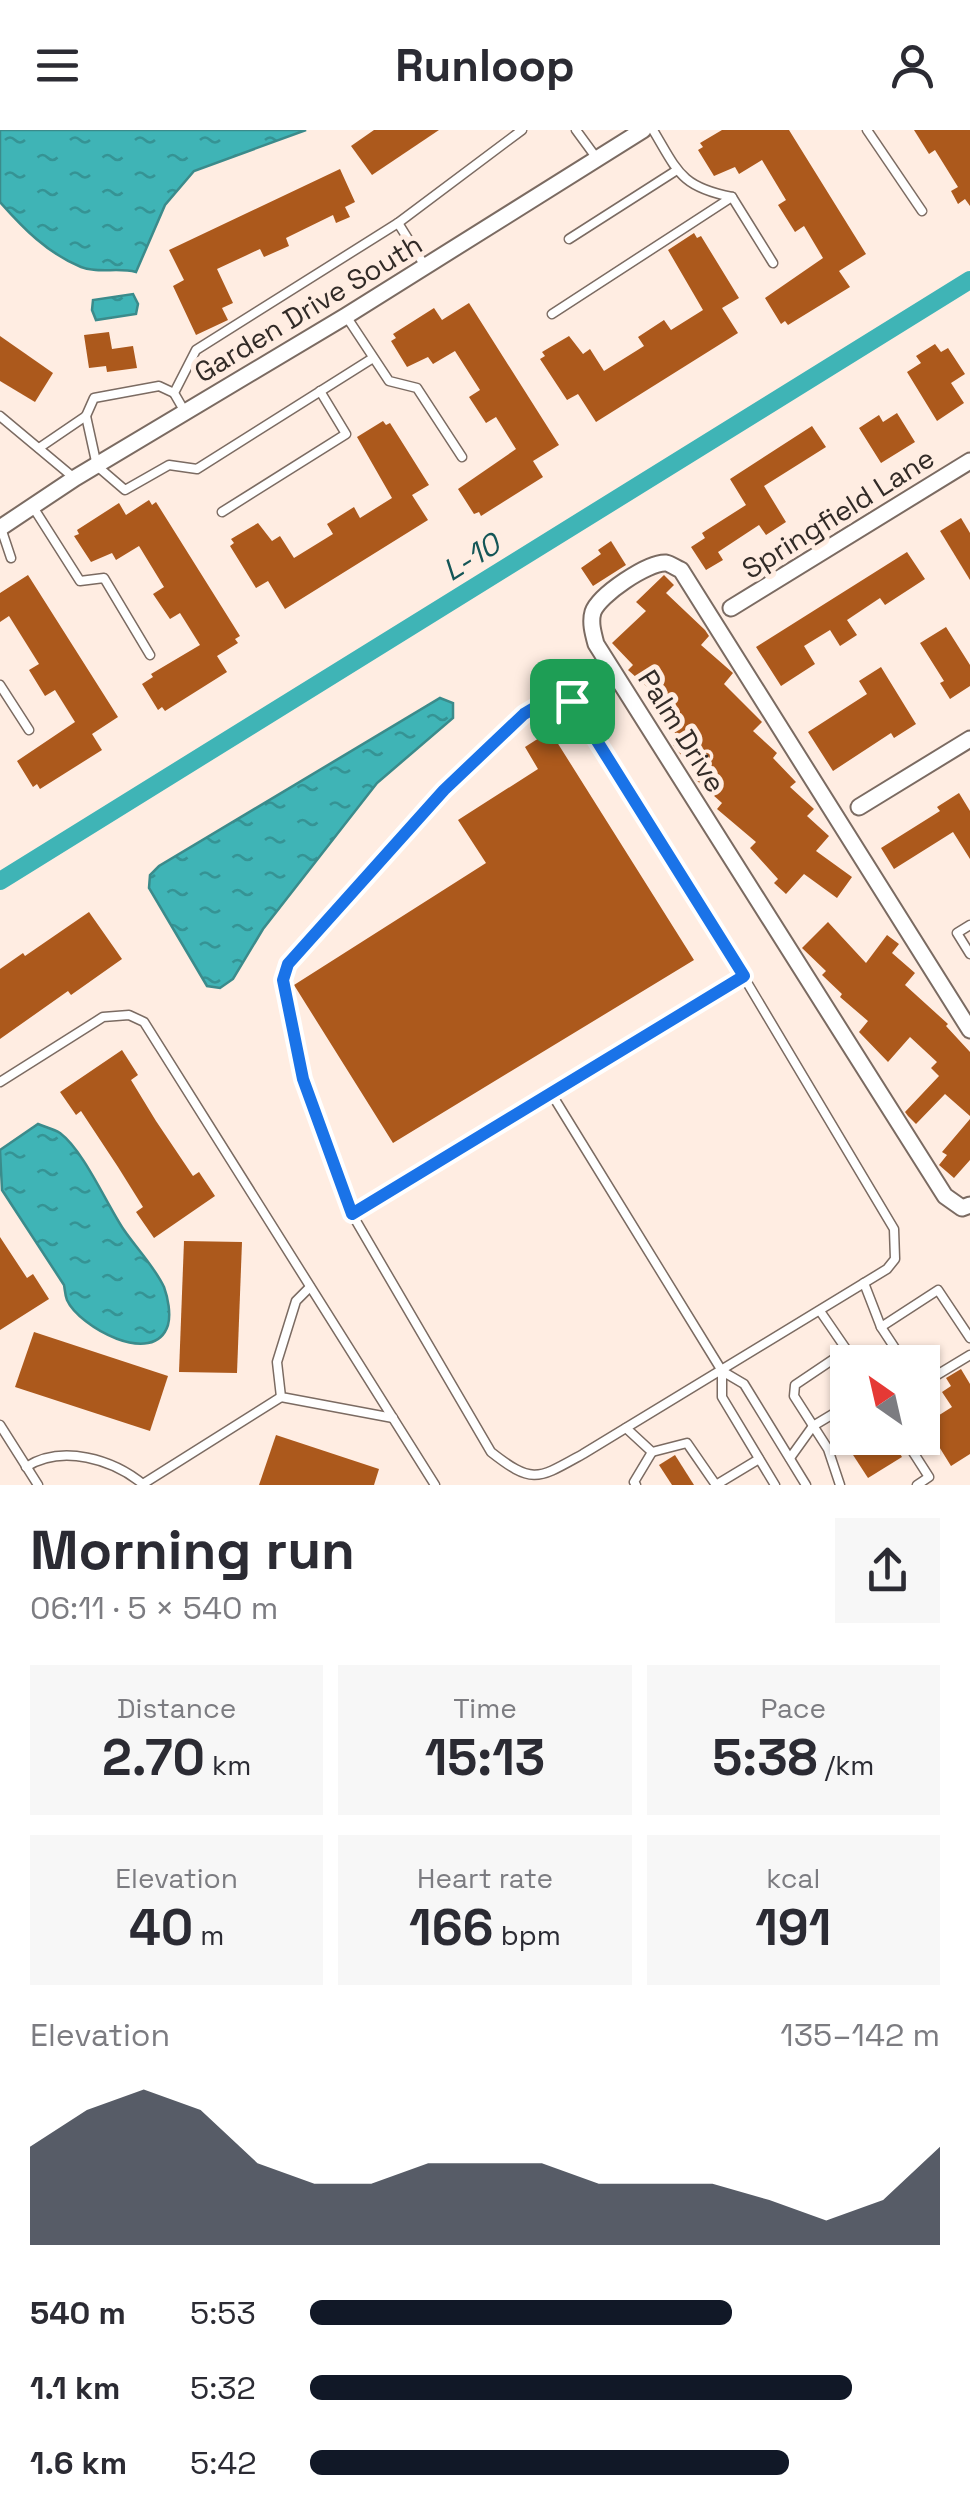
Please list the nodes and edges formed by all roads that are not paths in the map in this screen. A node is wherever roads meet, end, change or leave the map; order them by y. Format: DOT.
graph roads {
  1 [pos="522,130"];
  2 [pos="576,130"];
  3 [pos="643,130"];
  4 [pos="653,130"];
  5 [pos="867,130"];
  6 [pos="598,160"];
  7 [pos="677,170"];
  8 [pos="732,197"];
  9 [pos="922,211"];
  10 [pos="398,223"];
  11 [pos="569,239"];
  12 [pos="772,263"];
  13 [pos="426,266"];
  14 [pos="552,314"];
  15 [pos="346,316"];
  16 [pos="374,358"];
  17 [pos="320,392"];
  18 [pos="174,393"];
  19 [pos="185,412"];
  20 [pos="0,416"];
  21 [pos="86,416"];
  22 [pos="39,448"];
  23 [pos="462,457"];
  24 [pos="970,461"];
  25 [pos="96,466"];
  26 [pos="76,478"];
  27 [pos="33,507"];
  28 [pos="222,512"];
  29 [pos="1,528"];
  30 [pos="12,558"];
  31 [pos="732,608"];
  32 [pos="150,654"];
  33 [pos="0,685"];
  34 [pos="29,730"];
  35 [pos="970,739"];
  36 [pos="859,807"];
  37 [pos="970,924"];
  38 [pos="970,954"];
  39 [pos="744,976"];
  40 [pos="970,1030"];
  41 [pos="0,1082"];
  42 [pos="551,1094"];
  43 [pos="970,1205"];
  44 [pos="352,1214"];
  45 [pos="864,1284"];
  46 [pos="310,1287"];
  47 [pos="820,1311"];
  48 [pos="881,1326"];
  49 [pos="970,1338"];
  50 [pos="844,1345"];
  51 [pos="893,1345"];
  52 [pos="970,1355"];
  53 [pos="830,1361"];
  54 [pos="722,1371"];
  55 [pos="940,1373"];
  56 [pos="281,1397"];
  57 [pos="830,1416"];
  58 [pos="392,1418"];
  59 [pos="0,1425"];
  60 [pos="813,1426"];
  61 [pos="626,1428"];
  62 [pos="652,1452"];
  63 [pos="915,1455"];
  64 [pos="790,1458"];
  65 [pos="760,1459"];
  66 [pos="26,1467"];
  67 [pos="520,1474"];
  68 [pos="144,1484"];
  69 [pos="38,1485"];
  70 [pos="434,1485"];
  71 [pos="522,1485"];
  72 [pos="636,1485"];
  73 [pos="716,1485"];
  74 [pos="775,1485"];
  75 [pos="806,1485"];
  76 [pos="840,1485"];
  77 [pos="916,1485"];
  1 -- 10 [label="lane"];
  2 -- 6 [label="lane"];
  3 -- 6 [label="street, Garden Drive South"];
  4 -- 7 [label="lane"];
  5 -- 9 [label="lane"];
  6 -- 13 [label="street, Garden Drive South"];
  7 -- 8 [label="lane"];
  7 -- 11 [label="lane"];
  8 -- 12 [label="lane"];
  8 -- 14 [label="lane"];
  10 -- 13 [label="lane"];
  10 -- 18 [label="lane"];
  13 -- 15 [label="street, Garden Drive South"];
  15 -- 16 [label="lane"];
  15 -- 19 [label="street, Garden Drive South"];
  16 -- 17 [label="lane"];
  16 -- 23 [label="lane"];
  17 -- 25 [label="lane"];
  17 -- 28 [label="lane"];
  18 -- 19 [label="lane"];
  18 -- 21 [label="lane"];
  19 -- 25 [label="street, Garden Drive South"];
  20 -- 22 [label="lane"];
  21 -- 22 [label="lane"];
  21 -- 25 [label="lane"];
  22 -- 26 [label="lane"];
  24 -- 31 [label="street, Springfield Lane"];
  25 -- 26 [label="street, Garden Drive South"];
  26 -- 27 [label="street, Garden Drive South"];
  27 -- 29 [label="street, Garden Drive South"];
  27 -- 32 [label="lane"];
  29 -- 30 [label="lane"];
  33 -- 34 [label="lane"];
  35 -- 36 [label="street"];
  37 -- 38 [label="lane"];
  39 -- 42 [label="lane"];
  39 -- 44 [label="lane"];
  39 -- 45 [label="lane"];
  40 -- 43 [label="street, Palm Drive"];
  41 -- 46 [label="lane"];
  42 -- 44 [label="lane"];
  42 -- 54 [label="lane"];
  44 -- 67 [label="lane"];
  45 -- 47 [label="lane"];
  45 -- 48 [label="lane"];
  46 -- 56 [label="lane"];
  46 -- 58 [label="lane"];
  47 -- 50 [label="lane"];
  47 -- 54 [label="lane"];
  48 -- 49 [label="lane"];
  48 -- 51 [label="lane"];
  52 -- 55 [label="lane"];
  53 -- 60 [label="lane"];
  54 -- 61 [label="lane"];
  54 -- 64 [label="lane"];
  54 -- 65 [label="lane"];
  56 -- 58 [label="lane"];
  56 -- 68 [label="lane"];
  57 -- 60 [label="lane"];
  58 -- 70 [label="lane"];
  59 -- 66 [label="lane"];
  60 -- 64 [label="lane"];
  60 -- 76 [label="lane"];
  61 -- 62 [label="lane"];
  61 -- 67 [label="lane"];
  62 -- 72 [label="lane"];
  62 -- 73 [label="lane"];
  63 -- 77 [label="lane"];
  64 -- 75 [label="lane"];
  65 -- 73 [label="lane"];
  65 -- 74 [label="lane"];
  66 -- 68 [label="lane"];
  66 -- 69 [label="lane"];
  67 -- 71 [label="lane"];
}
